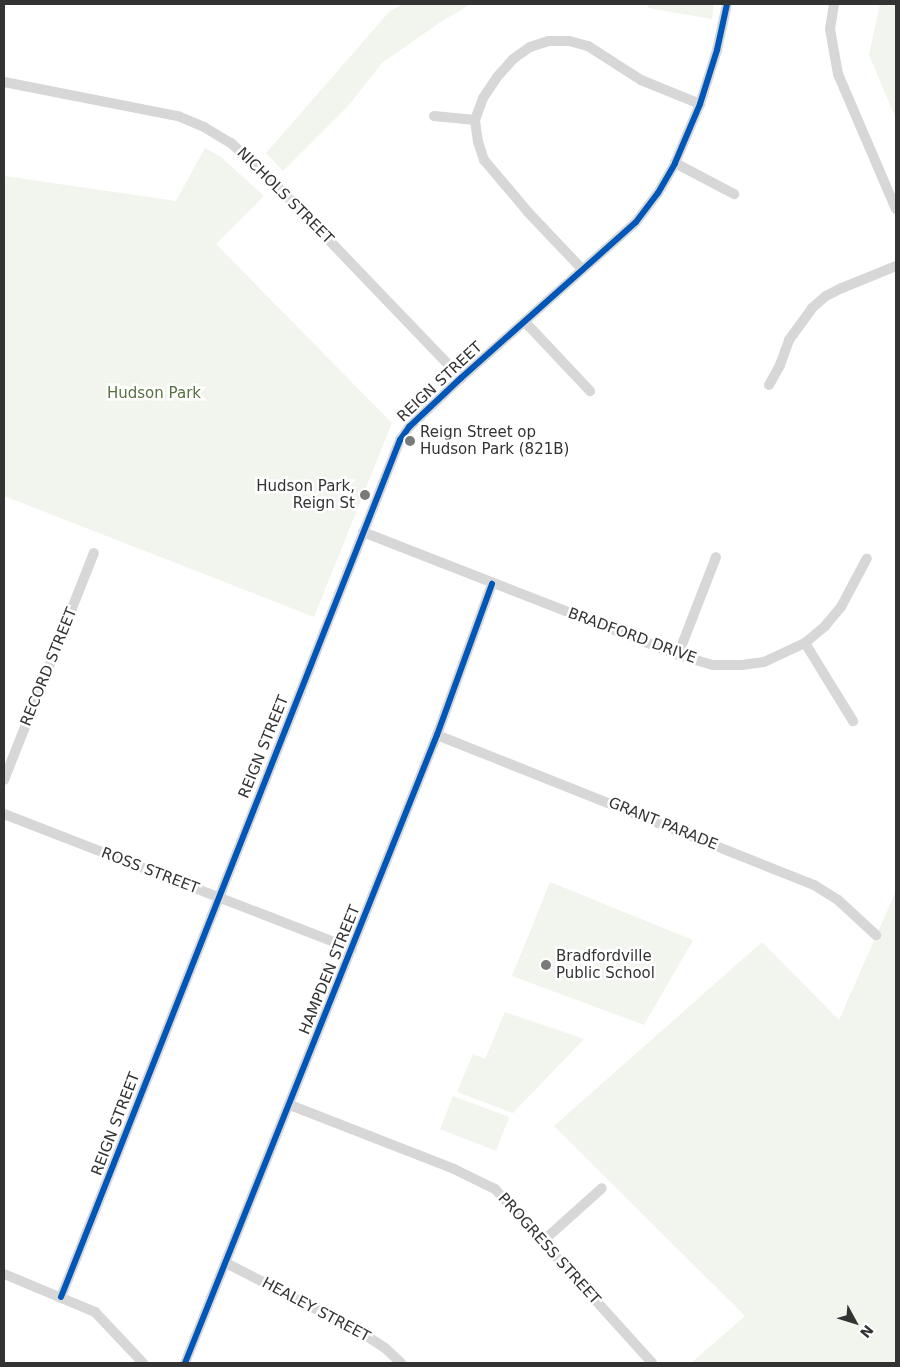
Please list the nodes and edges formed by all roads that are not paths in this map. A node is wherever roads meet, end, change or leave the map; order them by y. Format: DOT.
graph roads {
  1 [pos="727,4"];
  2 [pos="834,4"];
  3 [pos="4,82"];
  4 [pos="700,104"];
  5 [pos="434,116"];
  6 [pos="475,120"];
  7 [pos="675,163"];
  8 [pos="734,194"];
  9 [pos="896,209"];
  10 [pos="896,266"];
  11 [pos="582,269"];
  12 [pos="525,322"];
  13 [pos="460,378"];
  14 [pos="769,386"];
  15 [pos="590,391"];
  16 [pos="363,532"];
  17 [pos="94,553"];
  18 [pos="716,557"];
  19 [pos="867,558"];
  20 [pos="492,584"];
  21 [pos="805,643"];
  22 [pos="678,655"];
  23 [pos="854,721"];
  24 [pos="437,735"];
  25 [pos="4,780"];
  26 [pos="4,814"];
  27 [pos="218,898"];
  28 [pos="876,935"];
  29 [pos="352,949"];
  30 [pos="290,1105"];
  31 [pos="602,1188"];
  32 [pos="543,1241"];
  33 [pos="226,1264"];
  34 [pos="4,1274"];
  35 [pos="61,1297"];
  36 [pos="143,1363"];
  37 [pos="185,1363"];
  38 [pos="401,1363"];
  39 [pos="652,1363"];
  1 -- 4 [label="street, REIGN STREET"];
  2 -- 9 [label="street"];
  3 -- 13 [label="street, NICHOLS STREET"];
  4 -- 6 [label="street"];
  4 -- 7 [label="street, REIGN STREET"];
  5 -- 6 [label="street"];
  6 -- 11 [label="street"];
  7 -- 8 [label="street"];
  7 -- 11 [label="street, REIGN STREET"];
  10 -- 14 [label="street"];
  11 -- 12 [label="street, REIGN STREET"];
  12 -- 13 [label="street, REIGN STREET"];
  12 -- 15 [label="street"];
  13 -- 16 [label="street, REIGN STREET"];
  16 -- 20 [label="street, BRADFORD DRIVE"];
  16 -- 27 [label="street, REIGN STREET"];
  17 -- 25 [label="street, RECORD STREET"];
  18 -- 22 [label="street"];
  19 -- 21 [label="street, BRADFORD DRIVE"];
  20 -- 22 [label="street, BRADFORD DRIVE"];
  20 -- 24 [label="street, HAMPDEN STREET"];
  21 -- 22 [label="street, BRADFORD DRIVE"];
  21 -- 23 [label="street"];
  24 -- 28 [label="street, GRANT PARADE"];
  24 -- 29 [label="street, HAMPDEN STREET"];
  26 -- 27 [label="street, ROSS STREET"];
  27 -- 29 [label="street, ROSS STREET"];
  27 -- 35 [label="street, REIGN STREET"];
  29 -- 30 [label="street, HAMPDEN STREET"];
  30 -- 32 [label="street, PROGRESS STREET"];
  30 -- 33 [label="street, HAMPDEN STREET"];
  31 -- 32 [label="street"];
  32 -- 39 [label="street, PROGRESS STREET"];
  33 -- 37 [label="street, HAMPDEN STREET"];
  33 -- 38 [label="street, HEALEY STREET"];
  34 -- 35 [label="street"];
  35 -- 36 [label="street"];
}
